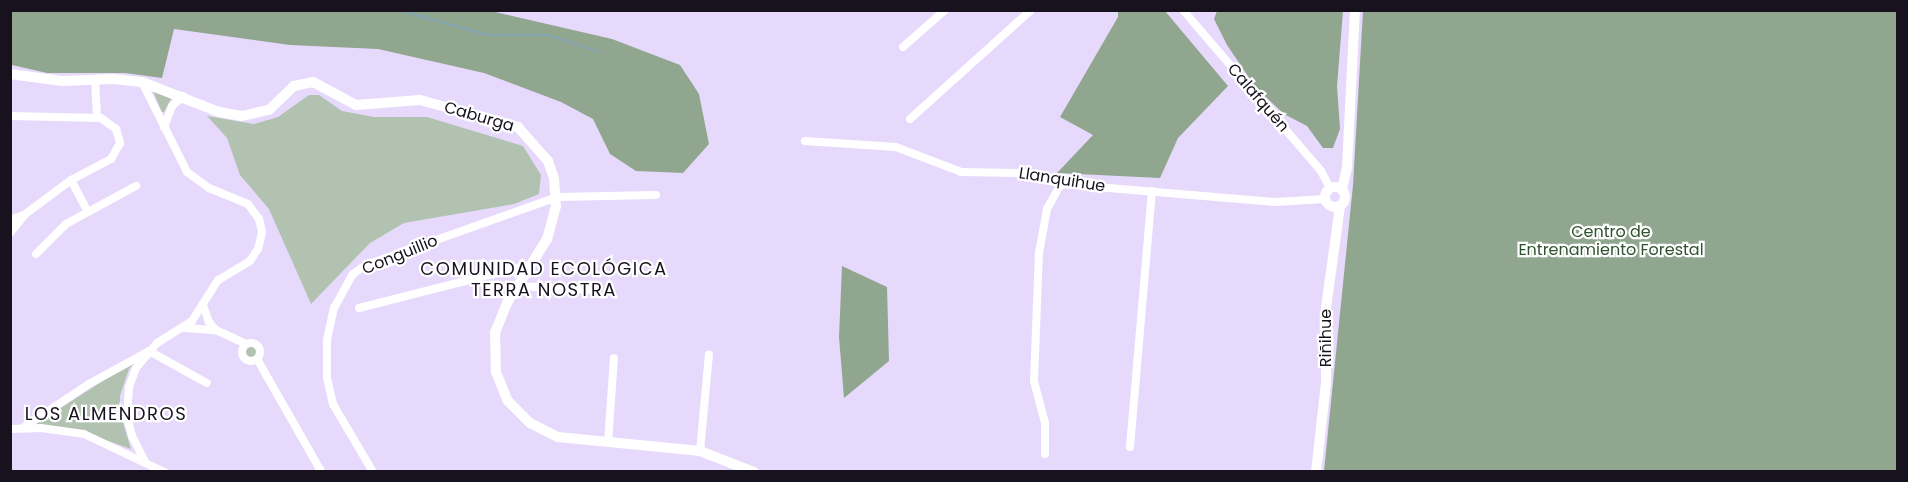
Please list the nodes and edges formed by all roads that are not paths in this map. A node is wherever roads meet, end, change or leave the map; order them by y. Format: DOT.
graph roads {
  1 [pos="945,10"];
  2 [pos="1031,10"];
  3 [pos="1183,10"];
  4 [pos="1355,10"];
  5 [pos="903,47"];
  6 [pos="10,74"];
  7 [pos="95,79"];
  8 [pos="142,82"];
  9 [pos="183,96"];
  10 [pos="10,116"];
  11 [pos="97,117"];
  12 [pos="910,119"];
  13 [pos="164,127"];
  14 [pos="805,141"];
  15 [pos="70,180"];
  16 [pos="1061,183"];
  17 [pos="136,186"];
  18 [pos="1329,188"];
  19 [pos="1342,189"];
  20 [pos="1152,191"];
  21 [pos="656,195"];
  22 [pos="557,197"];
  23 [pos="1325,199"];
  24 [pos="1340,206"];
  25 [pos="88,212"];
  26 [pos="24,215"];
  27 [pos="10,220"];
  28 [pos="10,233"];
  29 [pos="36,254"];
  30 [pos="531,264"];
  31 [pos="518,286"];
  32 [pos="590,290"];
  33 [pos="203,305"];
  34 [pos="359,308"];
  35 [pos="185,328"];
  36 [pos="216,330"];
  37 [pos="246,344"];
  38 [pos="149,351"];
  39 [pos="709,354"];
  40 [pos="257,358"];
  41 [pos="614,358"];
  42 [pos="207,383"];
  43 [pos="24,427"];
  44 [pos="10,429"];
  45 [pos="608,443"];
  46 [pos="1130,447"];
  47 [pos="700,451"];
  48 [pos="1045,454"];
  49 [pos="145,461"];
  50 [pos="164,471"];
  51 [pos="321,471"];
  52 [pos="373,471"];
  53 [pos="754,471"];
  54 [pos="1316,471"];
  1 -- 5 [label="street"];
  2 -- 12 [label="street"];
  3 -- 18 [label="street, Calafquén"];
  4 -- 19 [label="street, Riñihue"];
  6 -- 7 [label="street, Caburga"];
  7 -- 8 [label="street, Caburga"];
  7 -- 11 [label="street"];
  8 -- 9 [label="street, Caburga"];
  8 -- 13 [label="street"];
  9 -- 13 [label="street"];
  9 -- 22 [label="street, Caburga"];
  10 -- 11 [label="street"];
  11 -- 15 [label="street"];
  13 -- 33 [label="street"];
  14 -- 16 [label="street, Llanquihue"];
  15 -- 25 [label="street"];
  15 -- 26 [label="street"];
  16 -- 20 [label="street, Llanquihue"];
  16 -- 48 [label="street"];
  17 -- 25 [label="street"];
  18 -- 19 [label="street"];
  18 -- 23 [label="street"];
  19 -- 24 [label="street, Riñihue"];
  20 -- 23 [label="street, Llanquihue"];
  20 -- 46 [label="street"];
  21 -- 22 [label="street, Conguillio"];
  22 -- 30 [label="street, Caburga"];
  22 -- 52 [label="street, Conguillio"];
  23 -- 24 [label="street"];
  24 -- 54 [label="street, Riñihue"];
  25 -- 29 [label="street"];
  26 -- 27 [label="street"];
  26 -- 28 [label="street"];
  30 -- 31 [label="street, Caburga"];
  30 -- 34 [label="street"];
  31 -- 32 [label="street"];
  31 -- 45 [label="street, Caburga"];
  33 -- 35 [label="street"];
  33 -- 36 [label="street"];
  35 -- 36 [label="street"];
  35 -- 38 [label="street"];
  36 -- 37 [label="street"];
  37 -- 40 [label="street"];
  37 -- 40 [label="street"];
  38 -- 42 [label="street"];
  38 -- 43 [label="street"];
  38 -- 49 [label="street"];
  39 -- 47 [label="street"];
  40 -- 51 [label="street"];
  41 -- 45 [label="street"];
  43 -- 44 [label="street"];
  43 -- 49 [label="street"];
  45 -- 47 [label="street, Caburga"];
  47 -- 53 [label="street, Caburga"];
  49 -- 50 [label="street"];
}
